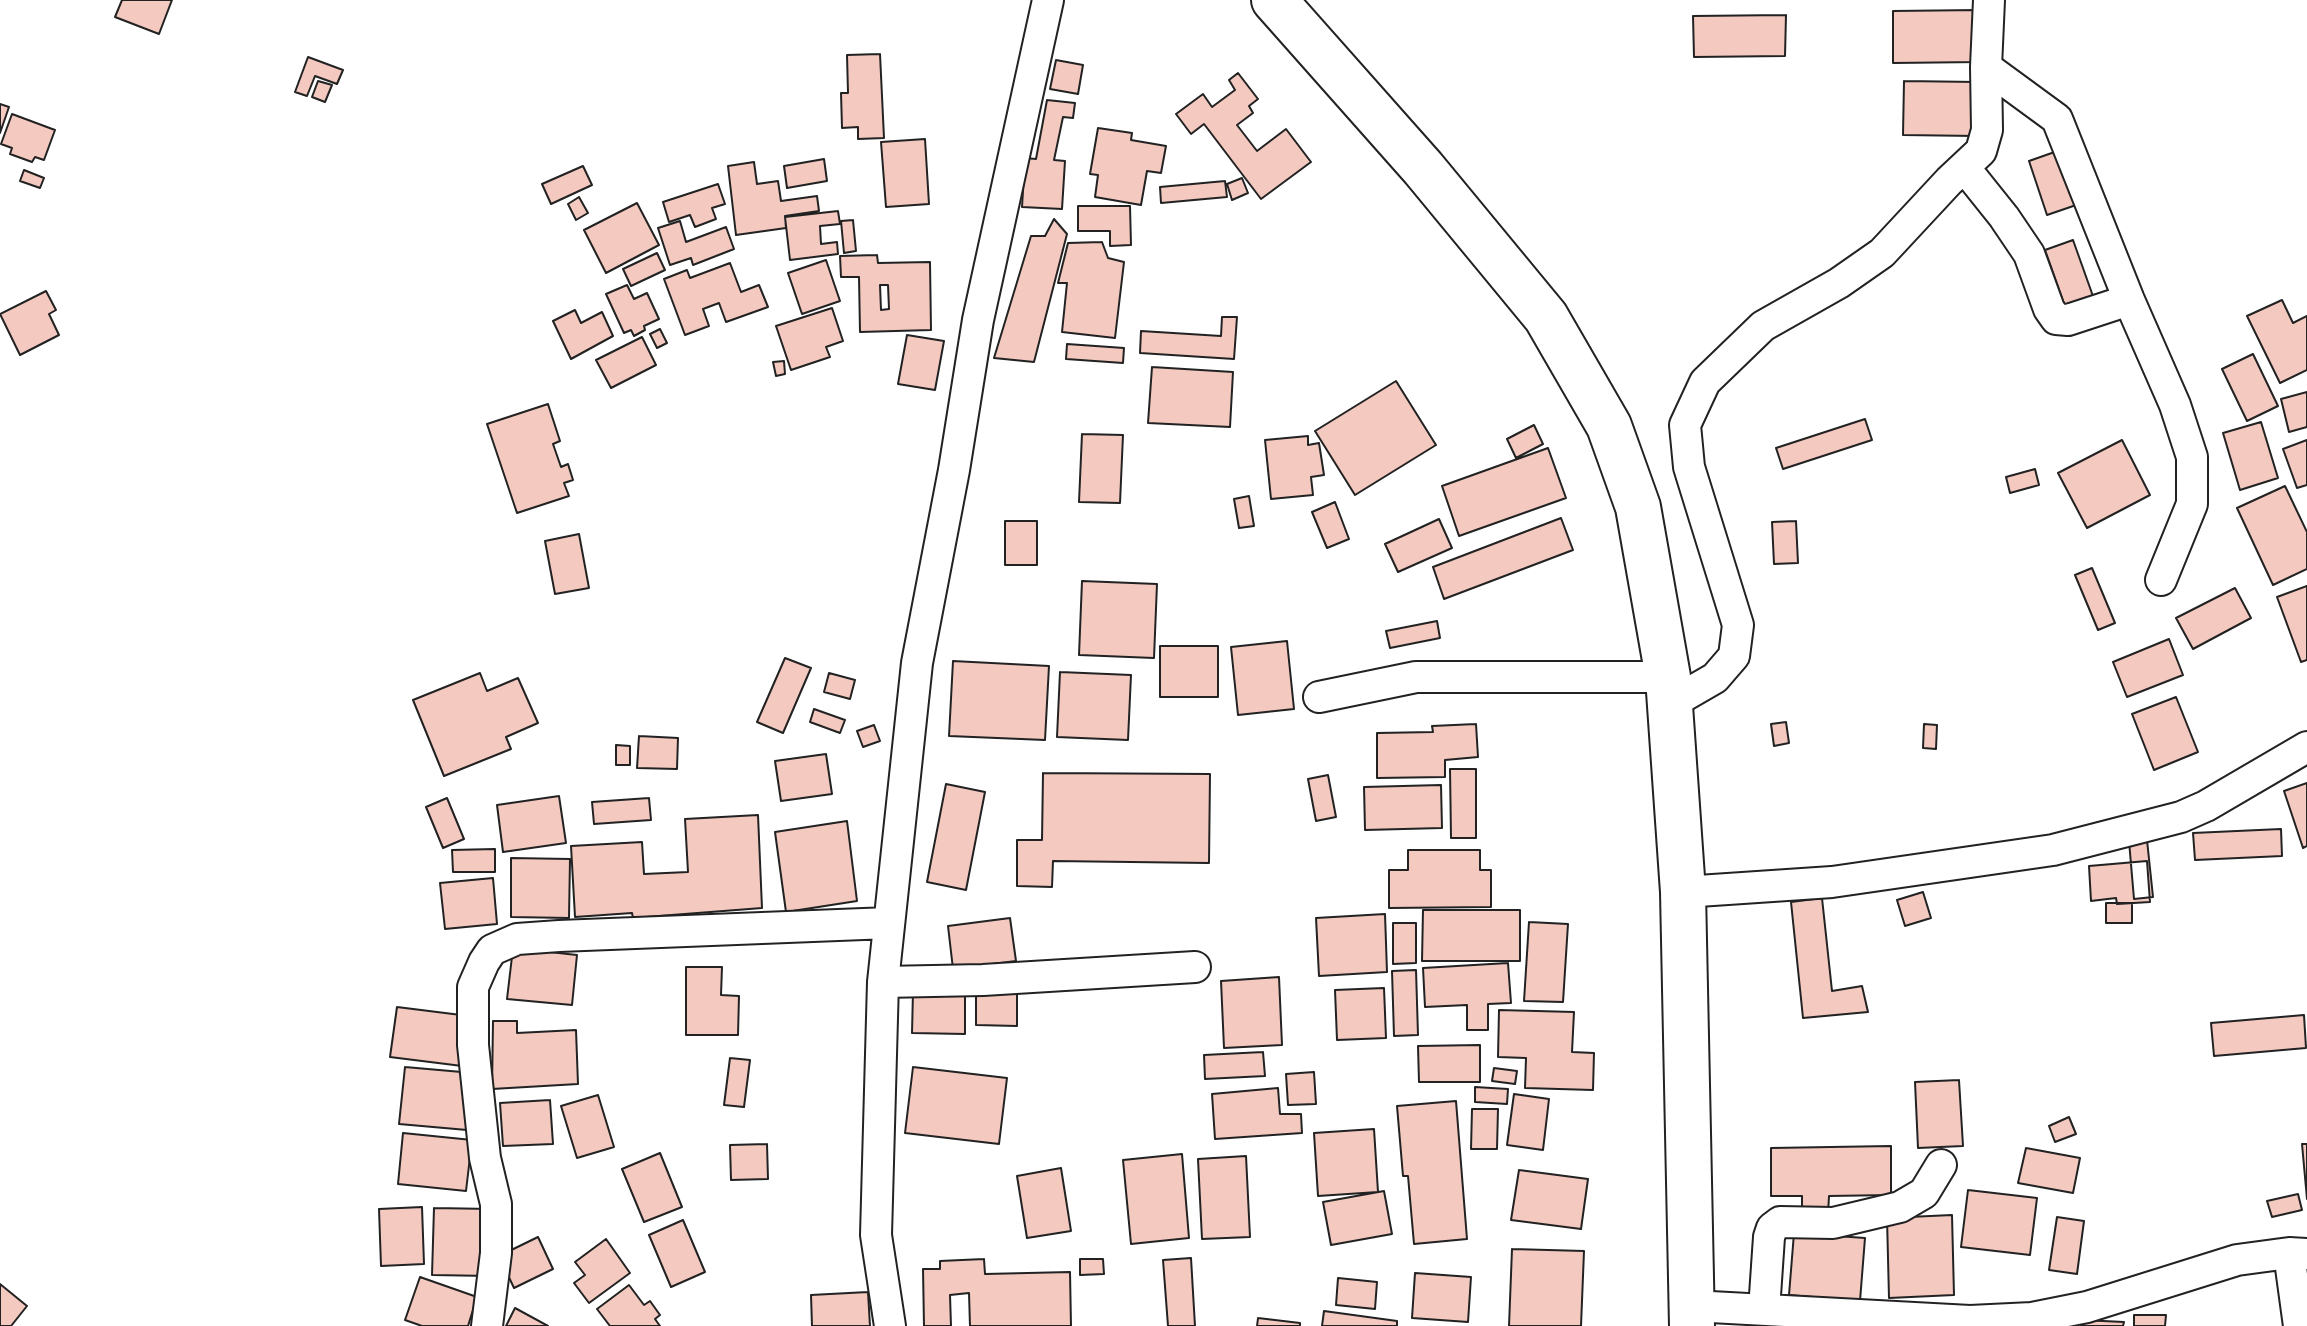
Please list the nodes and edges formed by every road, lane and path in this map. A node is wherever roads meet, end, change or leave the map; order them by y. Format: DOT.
graph roads {
  1 [pos="1048,0"];
  2 [pos="1274,0"];
  3 [pos="1989,0"];
  4 [pos="1986,67"];
  5 [pos="1964,167"];
  6 [pos="2129,300"];
  7 [pos="2161,580"];
  8 [pos="1669,691"];
  9 [pos="1319,697"];
  10 [pos="2307,747"];
  11 [pos="1683,892"];
  12 [pos="889,923"];
  13 [pos="1195,967"];
  14 [pos="883,982"];
  15 [pos="1941,1165"];
  16 [pos="2298,1253"];
  17 [pos="1764,1310"];
  18 [pos="1692,1316"];
  19 [pos="487,1326"];
  20 [pos="890,1326"];
  21 [pos="2299,1326"];
  1 -- 12 [label="street"];
  2 -- 8 [label="main road"];
  3 -- 4 [label="street"];
  4 -- 5 [label="street"];
  4 -- 6 [label="street"];
  5 -- 6 [label="street"];
  5 -- 8 [label="street"];
  6 -- 7 [label="street"];
  8 -- 9 [label="street"];
  8 -- 11 [label="main road"];
  10 -- 11 [label="street"];
  11 -- 18 [label="main road"];
  12 -- 14 [label="street"];
  12 -- 19 [label="street"];
  13 -- 14 [label="street"];
  14 -- 20 [label="street"];
  15 -- 17 [label="street"];
  16 -- 17 [label="street"];
  16 -- 21 [label="street"];
  17 -- 18 [label="street"];
}
